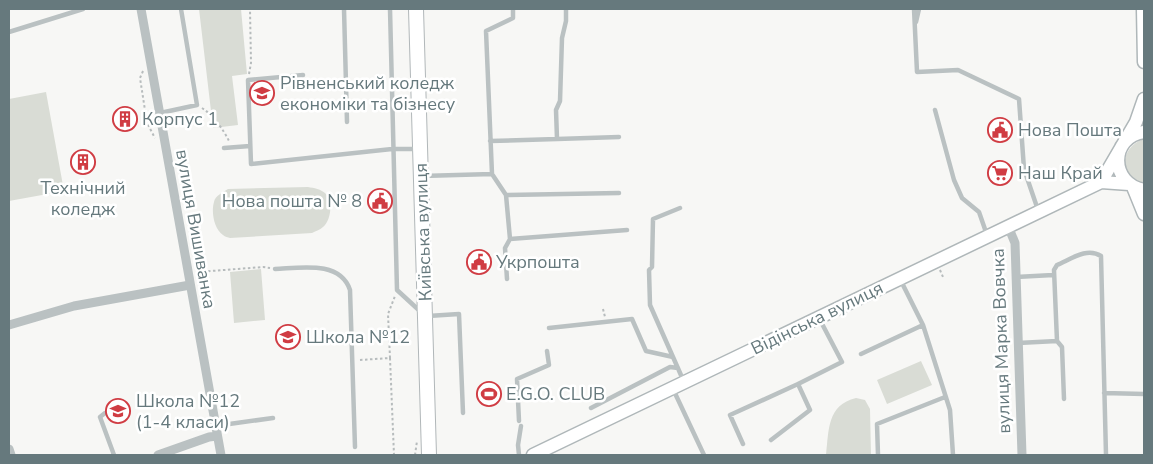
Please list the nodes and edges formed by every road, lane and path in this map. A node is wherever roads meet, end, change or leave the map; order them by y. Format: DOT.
graph roads {
  1 [pos="83,9"];
  2 [pos="141,9"];
  3 [pos="181,9"];
  4 [pos="250,9"];
  5 [pos="344,9"];
  6 [pos="390,9"];
  7 [pos="416,9"];
  8 [pos="513,9"];
  9 [pos="566,9"];
  10 [pos="914,9"];
  11 [pos="919,9"];
  12 [pos="1143,9"];
  13 [pos="915,30"];
  14 [pos="9,32"];
  15 [pos="1144,62"];
  16 [pos="249,75"];
  17 [pos="303,75"];
  18 [pos="1144,99"];
  19 [pos="197,105"];
  20 [pos="935,110"];
  21 [pos="159,113"];
  22 [pos="347,122"];
  23 [pos="1144,132"];
  24 [pos="620,137"];
  25 [pos="557,139"];
  26 [pos="490,142"];
  27 [pos="1123,145"];
  28 [pos="250,146"];
  29 [pos="232,147"];
  30 [pos="224,148"];
  31 [pos="392,148"];
  32 [pos="420,149"];
  33 [pos="1081,171"];
  34 [pos="492,174"];
  35 [pos="1083,175"];
  36 [pos="421,176"];
  37 [pos="1101,182"];
  38 [pos="1136,187"];
  39 [pos="619,193"];
  40 [pos="506,195"];
  41 [pos="680,208"];
  42 [pos="1039,212"];
  43 [pos="1144,214"];
  44 [pos="1008,226"];
  45 [pos="627,230"];
  46 [pos="988,236"];
  47 [pos="510,239"];
  48 [pos="275,269"];
  49 [pos="196,272"];
  50 [pos="1053,275"];
  51 [pos="1016,277"];
  52 [pos="900,278"];
  53 [pos="507,279"];
  54 [pos="190,284"];
  55 [pos="397,290"];
  56 [pos="425,316"];
  57 [pos="819,317"];
  58 [pos="9,325"];
  59 [pos="923,325"];
  60 [pos="549,328"];
  61 [pos="1057,341"];
  62 [pos="1018,343"];
  63 [pos="547,350"];
  64 [pos="861,354"];
  65 [pos="673,357"];
  66 [pos="390,358"];
  67 [pos="352,360"];
  68 [pos="678,368"];
  69 [pos="678,384"];
  70 [pos="798,384"];
  71 [pos="1104,393"];
  72 [pos="1144,394"];
  73 [pos="945,396"];
  74 [pos="1064,399"];
  75 [pos="122,406"];
  76 [pos="591,408"];
  77 [pos="463,413"];
  78 [pos="273,418"];
  79 [pos="215,426"];
  80 [pos="217,436"];
  81 [pos="771,440"];
  82 [pos="743,444"];
  83 [pos="355,446"];
  84 [pos="9,449"];
  85 [pos="164,454"];
  86 [pos="538,454"];
  87 [pos="11,455"];
  88 [pos="114,455"];
  89 [pos="221,455"];
  90 [pos="394,455"];
  91 [pos="430,455"];
  92 [pos="519,455"];
  93 [pos="704,455"];
  94 [pos="878,455"];
  95 [pos="953,455"];
  96 [pos="1022,455"];
  97 [pos="1106,455"];
  1 -- 14 [label="lane"];
  2 -- 21 [label="street, вулиця Вишиванка"];
  3 -- 19 [label="lane"];
  4 -- 16 [label="path"];
  5 -- 22 [label="lane"];
  6 -- 31 [label="lane"];
  7 -- 32 [label="main road, Київська вулиця"];
  8 -- 26 [label="lane"];
  9 -- 25 [label="lane"];
  10 -- 13 [label="lane"];
  11 -- 13 [label="lane"];
  12 -- 15 [label="main road"];
  13 -- 42 [label="lane"];
  17 -- 28 [label="lane"];
  18 -- 27 [label="main road"];
  19 -- 21 [label="lane"];
  19 -- 29 [label="path"];
  20 -- 46 [label="lane"];
  21 -- 54 [label="street, вулиця Вишиванка"];
  23 -- 27 [label="main road"];
  24 -- 25 [label="lane"];
  25 -- 26 [label="lane"];
  26 -- 34 [label="lane"];
  27 -- 37 [label="main road"];
  27 -- 38 [label="main road"];
  28 -- 29 [label="lane"];
  28 -- 31 [label="lane"];
  29 -- 30 [label="lane"];
  31 -- 32 [label="lane"];
  31 -- 55 [label="lane"];
  32 -- 36 [label="main road, Київська вулиця"];
  33 -- 35 [label="path"];
  34 -- 36 [label="lane"];
  34 -- 40 [label="lane"];
  36 -- 56 [label="main road, Київська вулиця"];
  37 -- 38 [label="main road, Відінська вулиця"];
  37 -- 42 [label="main road, Відінська вулиця"];
  38 -- 43 [label="main road"];
  39 -- 40 [label="lane"];
  40 -- 47 [label="lane"];
  41 -- 65 [label="lane"];
  42 -- 44 [label="main road, Відінська вулиця"];
  44 -- 46 [label="main road, Відінська вулиця"];
  44 -- 51 [label="street, вулиця Марка Вовчка"];
  45 -- 47 [label="lane"];
  46 -- 52 [label="main road, Відінська вулиця"];
  47 -- 53 [label="lane"];
  48 -- 49 [label="path"];
  48 -- 67 [label="lane"];
  50 -- 51 [label="lane"];
  50 -- 61 [label="lane"];
  50 -- 71 [label="lane"];
  51 -- 62 [label="street, вулиця Марка Вовчка"];
  52 -- 57 [label="main road, Відінська вулиця"];
  52 -- 59 [label="lane"];
  54 -- 58 [label="street"];
  54 -- 79 [label="street, вулиця Вишиванка"];
  55 -- 56 [label="lane"];
  55 -- 66 [label="path"];
  56 -- 77 [label="lane"];
  56 -- 91 [label="main road, Київська вулиця"];
  57 -- 69 [label="main road, Відінська вулиця"];
  57 -- 70 [label="lane"];
  59 -- 64 [label="lane"];
  59 -- 73 [label="lane"];
  60 -- 65 [label="lane"];
  61 -- 62 [label="lane"];
  61 -- 74 [label="lane"];
  62 -- 96 [label="street, вулиця Марка Вовчка"];
  63 -- 92 [label="lane"];
  65 -- 68 [label="lane"];
  66 -- 67 [label="path"];
  66 -- 90 [label="path"];
  67 -- 83 [label="lane"];
  68 -- 69 [label="lane"];
  68 -- 76 [label="lane"];
  69 -- 86 [label="main road, Відінська вулиця"];
  69 -- 93 [label="lane"];
  70 -- 81 [label="lane"];
  70 -- 82 [label="lane"];
  71 -- 72 [label="lane"];
  71 -- 97 [label="lane"];
  73 -- 94 [label="lane"];
  73 -- 95 [label="lane"];
  75 -- 88 [label="lane"];
  78 -- 79 [label="lane"];
  79 -- 80 [label="street, вулиця Вишиванка"];
  80 -- 85 [label="street"];
  80 -- 89 [label="street, вулиця Вишиванка"];
  84 -- 87 [label="street"];
}
